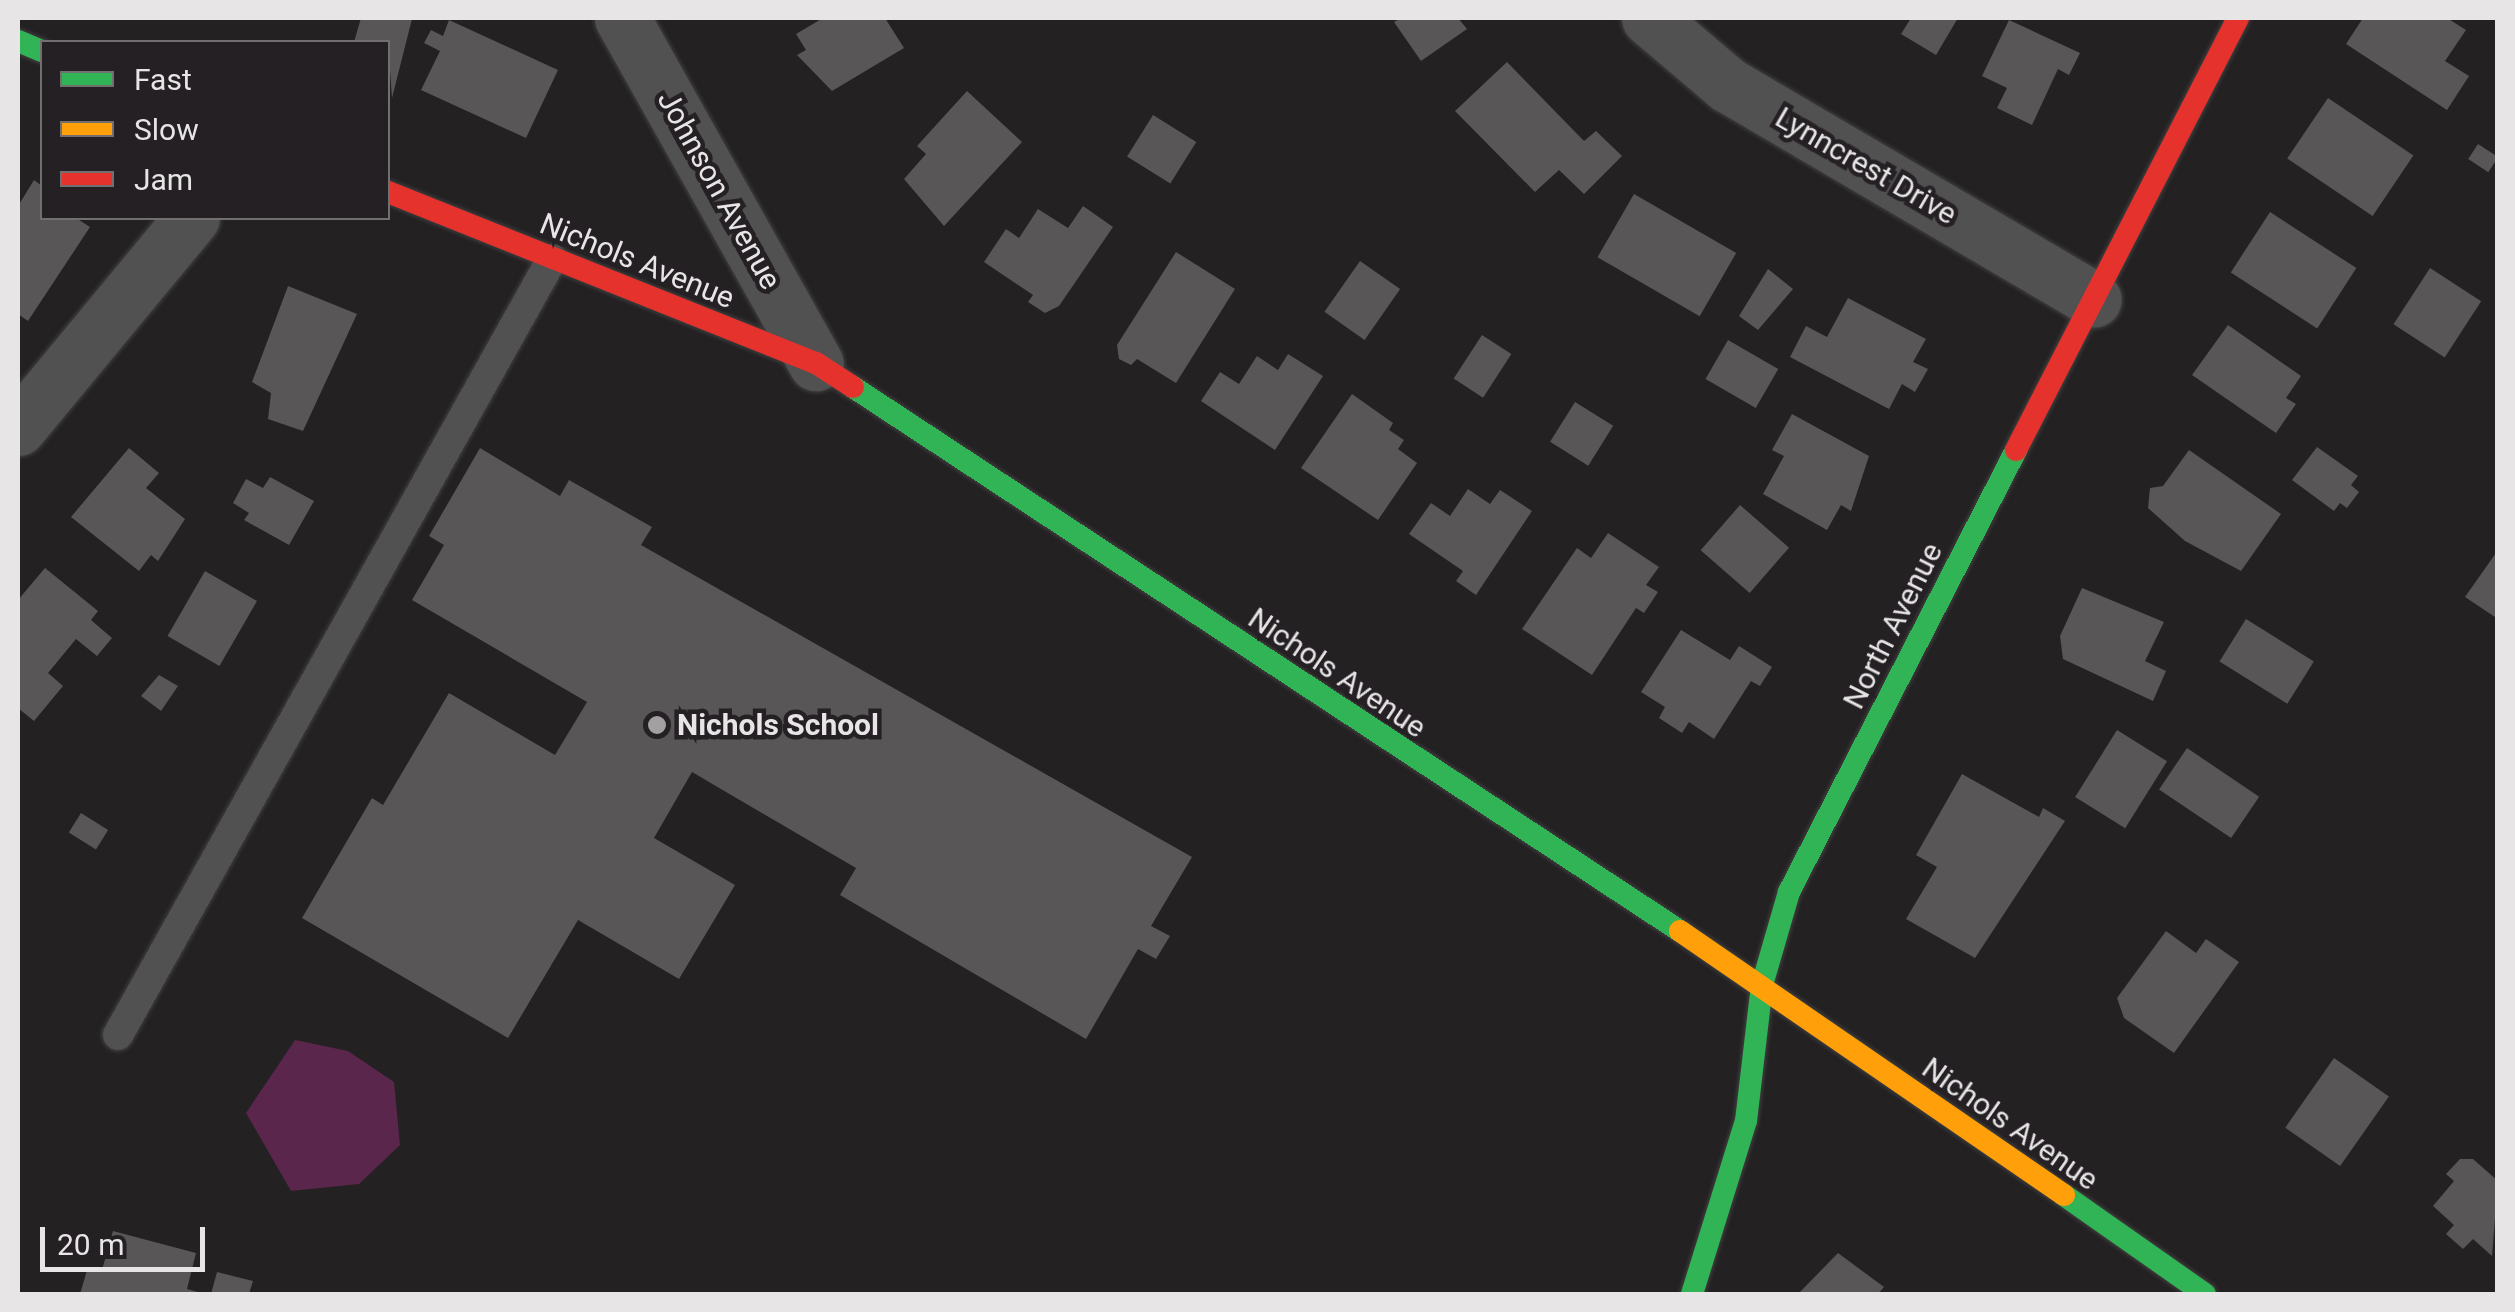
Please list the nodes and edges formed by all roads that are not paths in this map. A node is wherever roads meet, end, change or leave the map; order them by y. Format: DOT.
graph roads {
  1 [pos="622,18"];
  2 [pos="1649,18"];
  3 [pos="2238,18"];
  4 [pos="390,193"];
  5 [pos="190,220"];
  6 [pos="552,259"];
  7 [pos="2094,300"];
  8 [pos="816,364"];
  9 [pos="18,428"];
  10 [pos="1762,986"];
  11 [pos="118,1035"];
  12 [pos="1692,1294"];
  13 [pos="2205,1294"];
  1 -- 8 [label="street, Johnson Avenue"];
  2 -- 7 [label="street, Lynncrest Drive"];
  3 -- 7 [label="main road, North Avenue"];
  4 -- 6 [label="main road, Nichols Avenue"];
  5 -- 9 [label="street"];
  6 -- 8 [label="main road, Nichols Avenue"];
  6 -- 11 [label="lane"];
  7 -- 10 [label="main road, North Avenue"];
  8 -- 10 [label="main road, Nichols Avenue"];
  10 -- 12 [label="main road, North Avenue"];
  10 -- 13 [label="main road, Nichols Avenue"];
}
